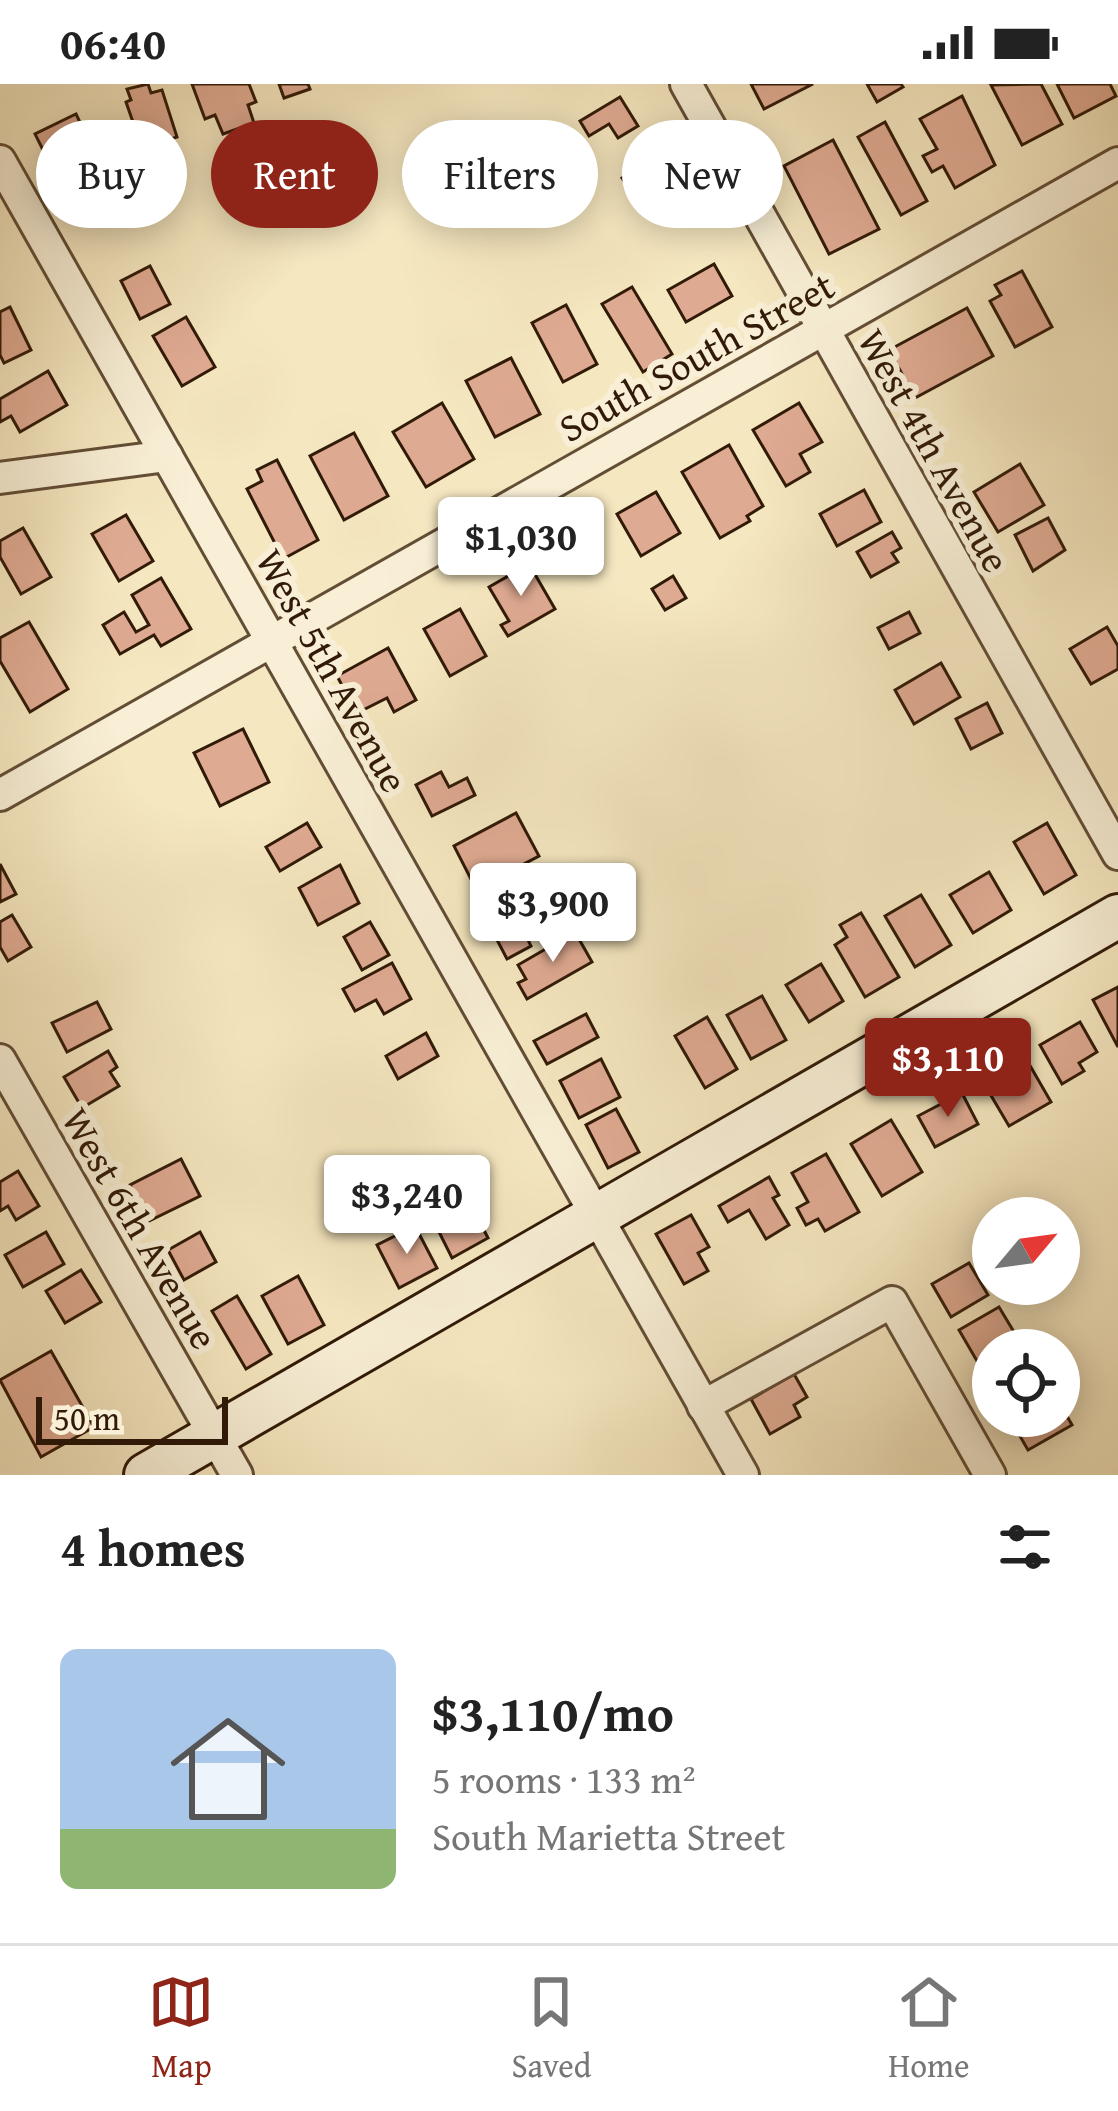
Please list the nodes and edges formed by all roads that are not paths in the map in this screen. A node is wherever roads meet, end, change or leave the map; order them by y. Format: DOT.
graph roads {
  1 [pos="686,84"];
  2 [pos="0,161"];
  3 [pos="1118,163"];
  4 [pos="821,329"];
  5 [pos="167,456"];
  6 [pos="0,478"];
  7 [pos="271,641"];
  8 [pos="0,795"];
  9 [pos="1118,854"];
  10 [pos="1118,916"];
  11 [pos="0,1060"];
  12 [pos="597,1217"];
  13 [pos="704,1406"];
  14 [pos="215,1435"];
  15 [pos="146,1475"];
  16 [pos="237,1475"];
  17 [pos="743,1475"];
  18 [pos="990,1475"];
  1 -- 4 [label="street, West 4th Avenue"];
  2 -- 5 [label="street, West 5th Avenue"];
  3 -- 4 [label="street, South South Street"];
  4 -- 7 [label="street, South South Street"];
  4 -- 9 [label="street, West 4th Avenue"];
  5 -- 6 [label="street"];
  5 -- 7 [label="street, West 5th Avenue"];
  7 -- 8 [label="street, South South Street"];
  7 -- 12 [label="street, West 5th Avenue"];
  10 -- 12 [label="main road"];
  11 -- 14 [label="street, West 6th Avenue"];
  12 -- 13 [label="street, West 5th Avenue"];
  12 -- 14 [label="main road"];
  13 -- 17 [label="street, West 5th Avenue"];
  13 -- 18 [label="street"];
  14 -- 15 [label="main road"];
  14 -- 16 [label="street, West 6th Avenue"];
}
